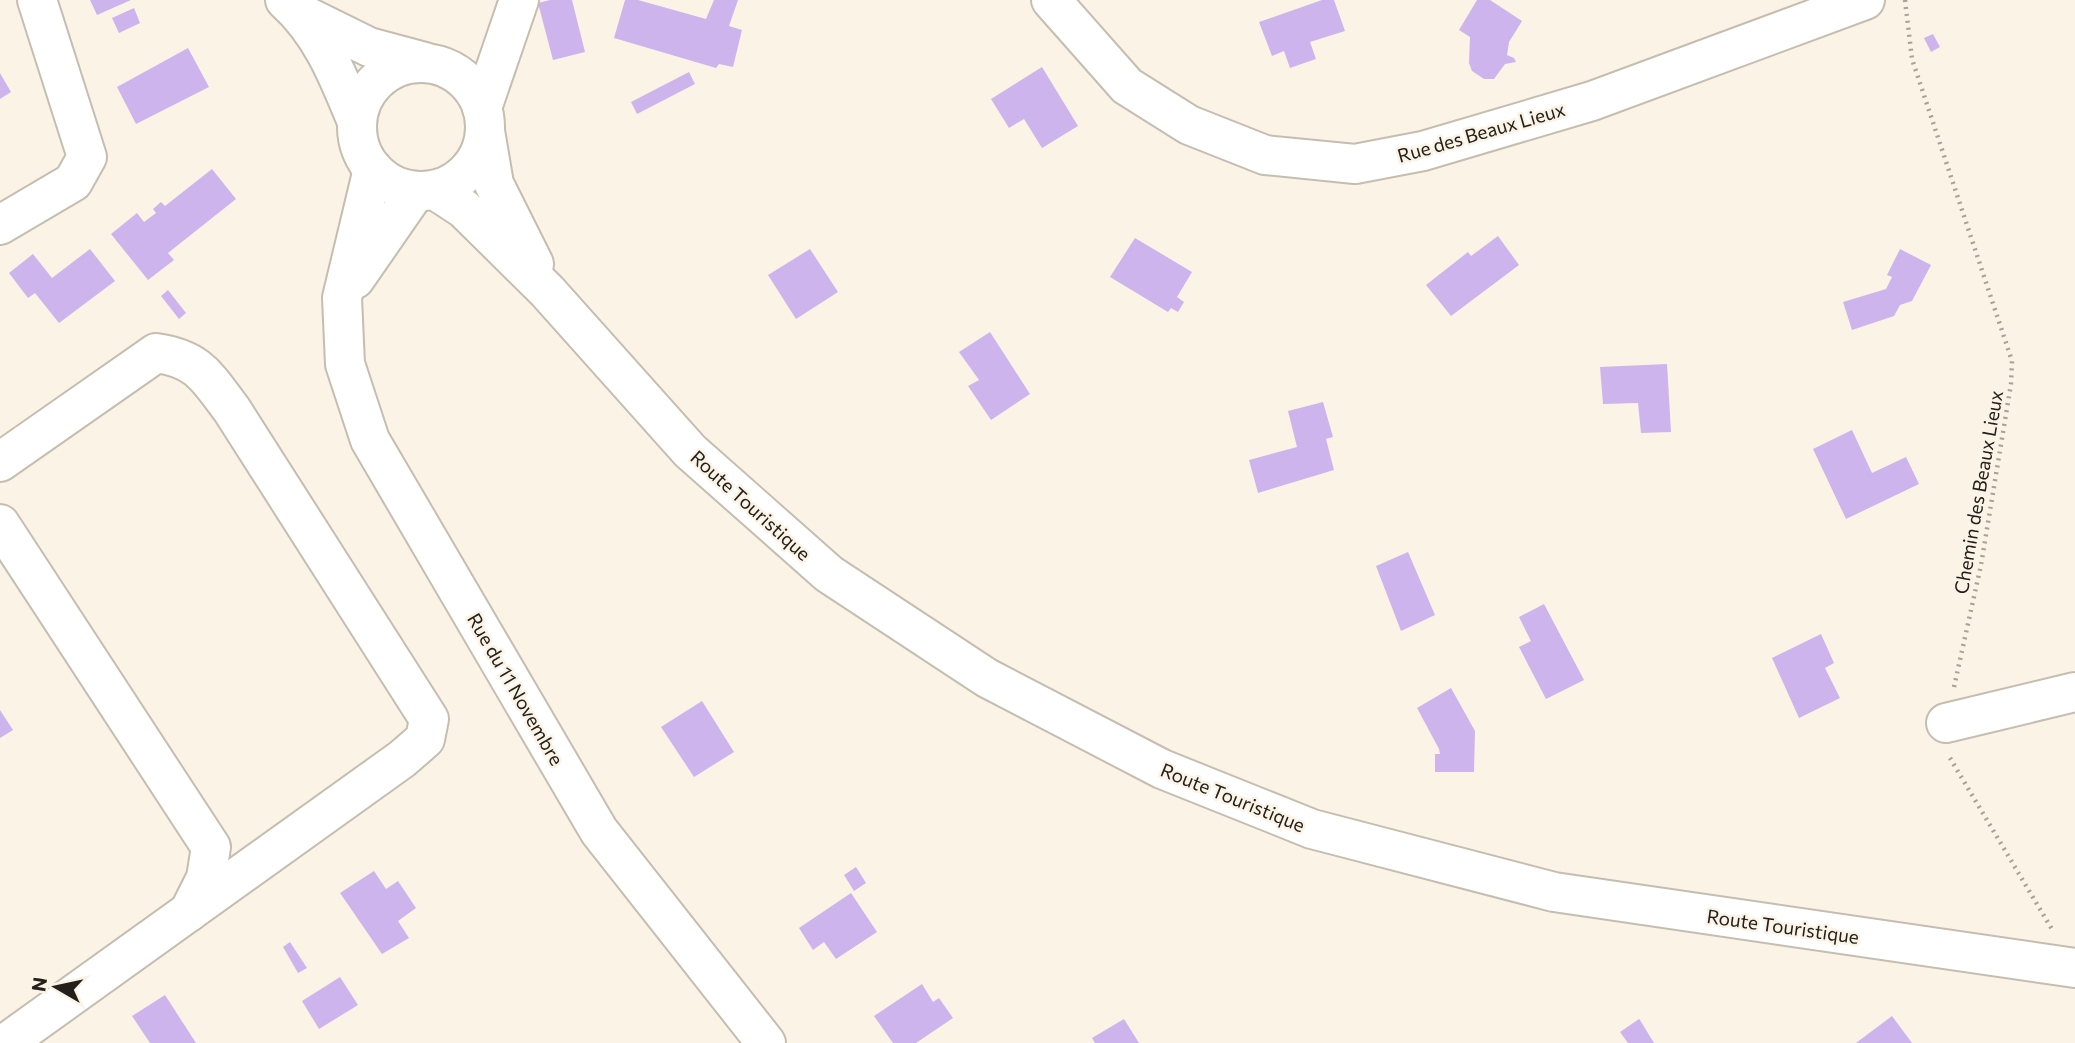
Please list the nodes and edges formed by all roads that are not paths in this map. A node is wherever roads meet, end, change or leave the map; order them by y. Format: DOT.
graph roads {
  1 [pos="37,0"];
  2 [pos="1051,0"];
  3 [pos="1865,0"];
  4 [pos="293,7"];
  5 [pos="514,10"];
  6 [pos="434,64"];
  7 [pos="483,119"];
  8 [pos="357,122"];
  9 [pos="373,169"];
  10 [pos="425,190"];
  11 [pos="0,225"];
  12 [pos="547,291"];
  13 [pos="342,298"];
  14 [pos="0,462"];
  15 [pos="0,524"];
  16 [pos="2075,692"];
  17 [pos="1946,723"];
  18 [pos="189,912"];
  19 [pos="2075,968"];
  20 [pos="6,1043"];
  21 [pos="766,1043"];
  1 -- 11 [label="street"];
  2 -- 3 [label="street, Rue des Beaux Lieux"];
  4 -- 6 [label="street"];
  4 -- 8 [label="street"];
  5 -- 6 [label="street"];
  5 -- 7 [label="street"];
  6 -- 7 [label="street"];
  6 -- 8 [label="street"];
  7 -- 10 [label="street"];
  7 -- 12 [label="street, Route Touristique"];
  8 -- 9 [label="street"];
  9 -- 10 [label="street"];
  9 -- 13 [label="street, Rue du 11 Novembre"];
  10 -- 12 [label="street, Route Touristique"];
  10 -- 13 [label="street"];
  12 -- 19 [label="street, Route Touristique"];
  13 -- 21 [label="street, Rue du 11 Novembre"];
  14 -- 18 [label="street"];
  15 -- 18 [label="street"];
  16 -- 17 [label="street"];
  18 -- 20 [label="street"];
}
